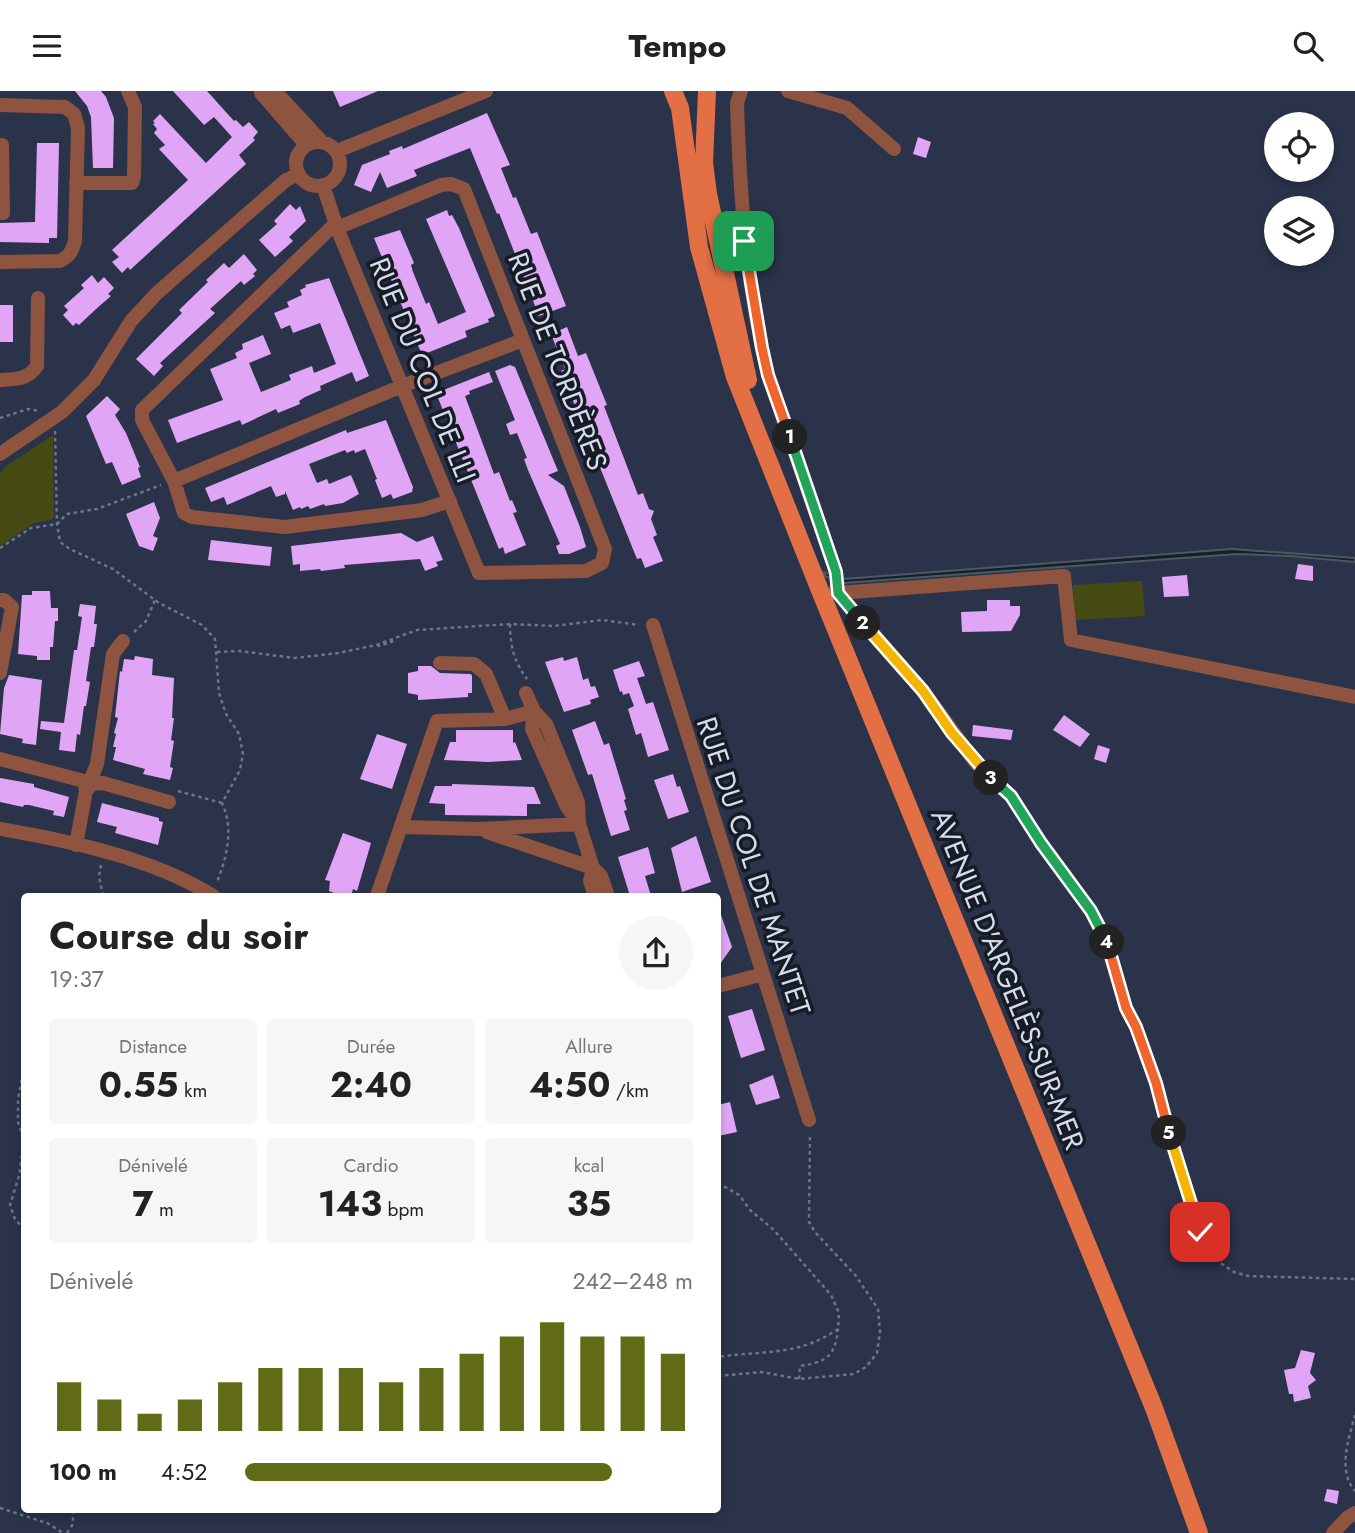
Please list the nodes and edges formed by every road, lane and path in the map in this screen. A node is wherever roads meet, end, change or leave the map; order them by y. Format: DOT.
graph roads {
  1 [pos="128,91"];
  2 [pos="264,91"];
  3 [pos="275,91"];
  4 [pos="486,91"];
  5 [pos="674,91"];
  6 [pos="707,91"];
  7 [pos="741,91"];
  8 [pos="788,91"];
  9 [pos="0,105"];
  10 [pos="322,142"];
  11 [pos="2,145"];
  12 [pos="306,145"];
  13 [pos="894,149"];
  14 [pos="337,151"];
  15 [pos="299,174"];
  16 [pos="76,183"];
  17 [pos="323,185"];
  18 [pos="0,213"];
  19 [pos="336,225"];
  20 [pos="0,262"];
  21 [pos="38,298"];
  22 [pos="523,340"];
  23 [pos="0,380"];
  24 [pos="402,386"];
  25 [pos="0,418"];
  26 [pos="50,421"];
  27 [pos="0,454"];
  28 [pos="770,463"];
  29 [pos="174,481"];
  30 [pos="450,501"];
  31 [pos="57,524"];
  32 [pos="0,548"];
  33 [pos="479,573"];
  34 [pos="830,593"];
  35 [pos="0,600"];
  36 [pos="155,600"];
  37 [pos="510,624"];
  38 [pos="653,625"];
  39 [pos="128,638"];
  40 [pos="217,652"];
  41 [pos="440,663"];
  42 [pos="0,673"];
  43 [pos="526,693"];
  44 [pos="1355,697"];
  45 [pos="534,711"];
  46 [pos="505,719"];
  47 [pos="0,759"];
  48 [pos="86,791"];
  49 [pos="1011,796"];
  50 [pos="169,801"];
  51 [pos="579,824"];
  52 [pos="402,827"];
  53 [pos="0,829"];
  54 [pos="479,829"];
  55 [pos="76,845"];
  56 [pos="105,852"];
  57 [pos="593,868"];
  58 [pos="102,893"];
  59 [pos="207,893"];
  60 [pos="212,893"];
  61 [pos="378,893"];
  62 [pos="594,893"];
  63 [pos="607,893"];
  64 [pos="762,974"];
  65 [pos="721,985"];
  66 [pos="21,1082"];
  67 [pos="809,1120"];
  68 [pos="21,1131"];
  69 [pos="21,1162"];
  70 [pos="721,1185"];
  71 [pos="21,1226"];
  72 [pos="1355,1279"];
  73 [pos="838,1329"];
  74 [pos="721,1357"];
  75 [pos="721,1376"];
  76 [pos="799,1379"];
  77 [pos="1355,1415"];
  78 [pos="1355,1490"];
  79 [pos="0,1508"];
  80 [pos="74,1513"];
  81 [pos="1355,1513"];
  82 [pos="1195,1528"];
  83 [pos="65,1533"];
  84 [pos="1333,1533"];
  1 -- 16 [label="street"];
  2 -- 12 [label="street"];
  3 -- 10 [label="street"];
  4 -- 14 [label="street"];
  5 -- 28 [label="main road, AVENUE D'ARGELÈS-SUR-MER"];
  6 -- 28 [label="main road, AVENUE D'ARGELÈS-SUR-MER"];
  7 -- 34 [label="street"];
  8 -- 13 [label="street"];
  9 -- 16 [label="street"];
  10 -- 12 [label="street"];
  10 -- 14 [label="street"];
  11 -- 18 [label="street"];
  12 -- 15 [label="street"];
  14 -- 17 [label="street"];
  15 -- 17 [label="street"];
  15 -- 26 [label="street"];
  16 -- 20 [label="street"];
  17 -- 19 [label="street, RUE DU COL DE LLI"];
  19 -- 22 [label="street, RUE DE TORDÈRES"];
  19 -- 24 [label="street, RUE DU COL DE LLI"];
  19 -- 29 [label="street"];
  21 -- 23 [label="street"];
  22 -- 24 [label="street"];
  22 -- 33 [label="street, RUE DE TORDÈRES"];
  24 -- 29 [label="street"];
  24 -- 30 [label="street, RUE DU COL DE LLI"];
  25 -- 26 [label="path"];
  26 -- 27 [label="street"];
  26 -- 31 [label="path"];
  28 -- 34 [label="main road, AVENUE D'ARGELÈS-SUR-MER"];
  29 -- 30 [label="street"];
  29 -- 31 [label="path"];
  30 -- 33 [label="street, RUE DU COL DE LLI"];
  31 -- 32 [label="path"];
  31 -- 36 [label="path"];
  34 -- 44 [label="street"];
  34 -- 49 [label="street"];
  34 -- 82 [label="main road, AVENUE D'ARGELÈS-SUR-MER"];
  35 -- 42 [label="street"];
  36 -- 39 [label="path"];
  36 -- 40 [label="path"];
  37 -- 38 [label="path"];
  37 -- 40 [label="path"];
  37 -- 43 [label="path"];
  38 -- 64 [label="street, RUE DU COL DE MANTET"];
  39 -- 48 [label="street"];
  40 -- 60 [label="path"];
  41 -- 46 [label="street"];
  43 -- 45 [label="street"];
  45 -- 46 [label="street"];
  45 -- 51 [label="street"];
  46 -- 52 [label="street"];
  47 -- 48 [label="street"];
  48 -- 50 [label="street"];
  48 -- 55 [label="street"];
  49 -- 72 [label="path"];
  51 -- 54 [label="street"];
  51 -- 57 [label="street"];
  52 -- 54 [label="street"];
  52 -- 61 [label="street"];
  53 -- 55 [label="street"];
  54 -- 57 [label="street"];
  55 -- 56 [label="street"];
  56 -- 58 [label="path"];
  56 -- 59 [label="street"];
  57 -- 62 [label="street"];
  57 -- 63 [label="street"];
  64 -- 65 [label="street"];
  64 -- 67 [label="street, RUE DU COL DE MANTET"];
  66 -- 68 [label="path"];
  67 -- 76 [label="path"];
  69 -- 71 [label="path"];
  70 -- 73 [label="path"];
  73 -- 74 [label="path"];
  73 -- 76 [label="path"];
  75 -- 76 [label="path"];
  77 -- 78 [label="path"];
  79 -- 83 [label="path"];
  80 -- 83 [label="path"];
  81 -- 84 [label="street"];
}
